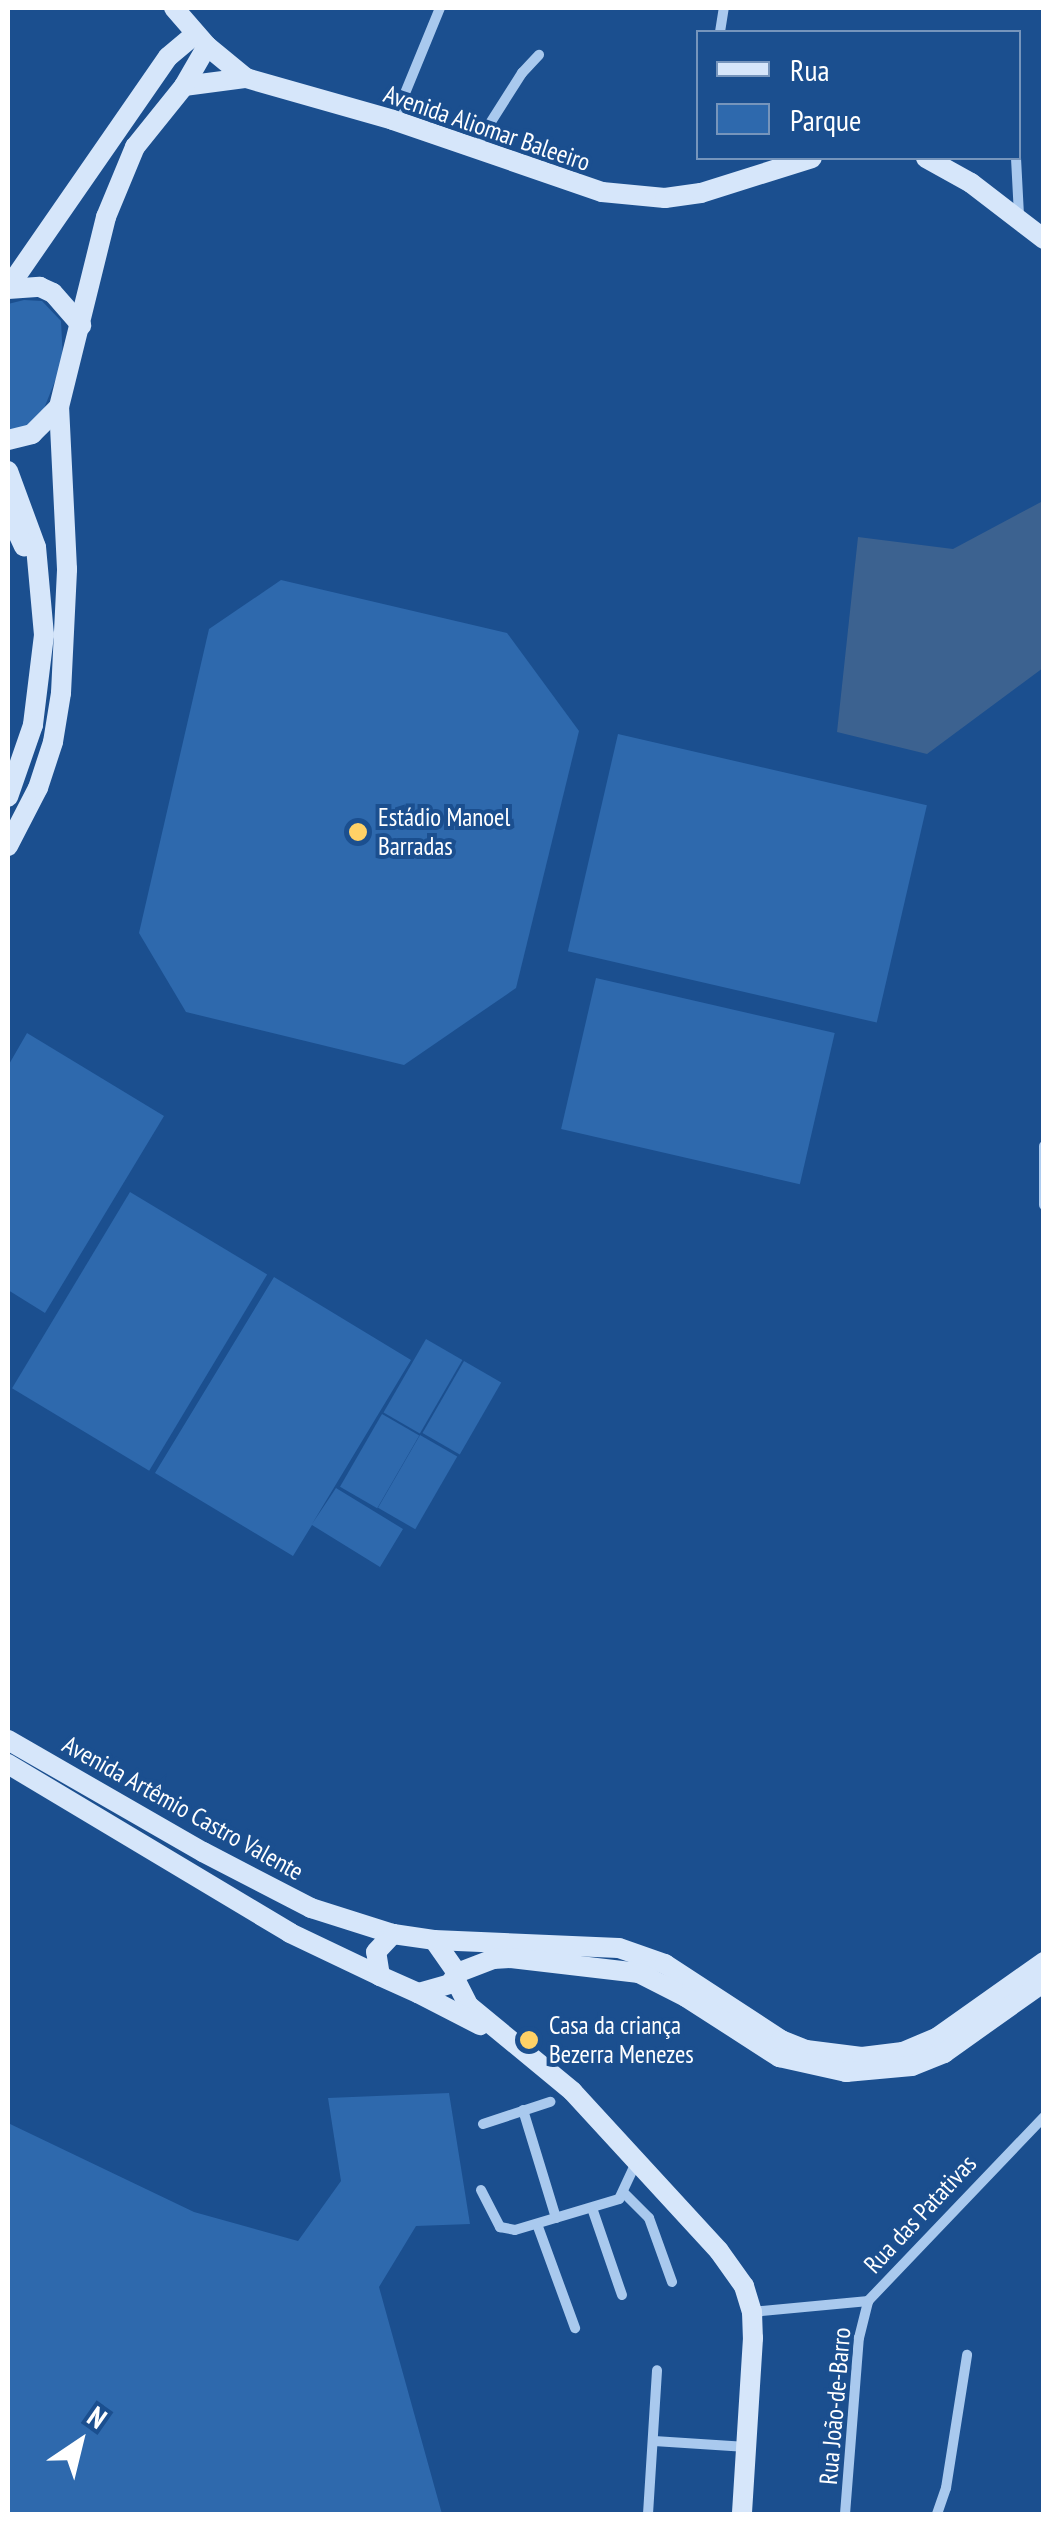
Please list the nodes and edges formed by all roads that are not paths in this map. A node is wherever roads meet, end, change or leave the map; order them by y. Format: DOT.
graph roads {
  1 [pos="174,8"];
  2 [pos="440,8"];
  3 [pos="201,40"];
  4 [pos="538,55"];
  5 [pos="168,57"];
  6 [pos="246,78"];
  7 [pos="184,86"];
  8 [pos="393,120"];
  9 [pos="475,148"];
  10 [pos="806,160"];
  11 [pos="930,160"];
  12 [pos="1016,160"];
  13 [pos="1020,220"];
  14 [pos="1044,239"];
  15 [pos="8,289"];
  16 [pos="80,325"];
  17 [pos="60,407"];
  18 [pos="8,440"];
  19 [pos="8,471"];
  20 [pos="8,512"];
  21 [pos="43,592"];
  22 [pos="8,797"];
  23 [pos="8,846"];
  24 [pos="1044,1146"];
  25 [pos="1044,1205"];
  26 [pos="8,1740"];
  27 [pos="8,1764"];
  28 [pos="393,1934"];
  29 [pos="434,1940"];
  30 [pos="1044,1962"];
  31 [pos="380,1976"];
  32 [pos="456,1976"];
  33 [pos="1044,1982"];
  34 [pos="418,1992"];
  35 [pos="509,2038"];
  36 [pos="550,2102"];
  37 [pos="524,2110"];
  38 [pos="1044,2117"];
  39 [pos="482,2124"];
  40 [pos="636,2164"];
  41 [pos="481,2190"];
  42 [pos="625,2194"];
  43 [pos="592,2208"];
  44 [pos="556,2218"];
  45 [pos="537,2224"];
  46 [pos="672,2282"];
  47 [pos="622,2295"];
  48 [pos="868,2301"];
  49 [pos="752,2312"];
  50 [pos="575,2328"];
  51 [pos="967,2355"];
  52 [pos="657,2370"];
  53 [pos="654,2441"];
  54 [pos="748,2448"];
  55 [pos="648,2514"];
  56 [pos="742,2514"];
  57 [pos="845,2514"];
  58 [pos="937,2514"];
  1 -- 3 [label="main road, Avenida Aliomar Baleeiro"];
  1 -- 5 [label="main road"];
  2 -- 8 [label="street"];
  3 -- 5 [label="main road"];
  3 -- 6 [label="main road, Avenida Aliomar Baleeiro"];
  3 -- 7 [label="main road"];
  4 -- 9 [label="street"];
  5 -- 15 [label="main road"];
  6 -- 7 [label="main road"];
  6 -- 8 [label="main road, Avenida Aliomar Baleeiro"];
  7 -- 16 [label="main road"];
  8 -- 9 [label="main road, Avenida Aliomar Baleeiro"];
  9 -- 10 [label="main road, Avenida Aliomar Baleeiro"];
  11 -- 13 [label="main road"];
  12 -- 13 [label="street"];
  13 -- 14 [label="main road"];
  15 -- 16 [label="main road"];
  16 -- 17 [label="main road"];
  17 -- 18 [label="main road"];
  17 -- 23 [label="main road"];
  19 -- 21 [label="main road"];
  20 -- 21 [label="main road"];
  21 -- 22 [label="main road"];
  24 -- 25 [label="street"];
  26 -- 28 [label="main road, Avenida Artêmio Castro Valente"];
  27 -- 31 [label="main road"];
  28 -- 29 [label="main road"];
  28 -- 31 [label="main road"];
  29 -- 30 [label="main road"];
  29 -- 32 [label="main road"];
  31 -- 34 [label="main road"];
  32 -- 33 [label="main road"];
  32 -- 34 [label="main road"];
  32 -- 35 [label="main road"];
  34 -- 35 [label="main road"];
  35 -- 40 [label="main road"];
  36 -- 37 [label="street"];
  37 -- 39 [label="street"];
  37 -- 44 [label="street"];
  38 -- 48 [label="street, Rua das Patativas"];
  40 -- 42 [label="street"];
  40 -- 49 [label="main road"];
  41 -- 45 [label="street"];
  42 -- 43 [label="street"];
  42 -- 46 [label="street"];
  43 -- 44 [label="street"];
  43 -- 47 [label="street"];
  44 -- 45 [label="street"];
  45 -- 50 [label="street"];
  48 -- 49 [label="street, Rua das Patativas"];
  48 -- 57 [label="street, Rua João-de-Barro"];
  49 -- 54 [label="main road"];
  51 -- 58 [label="street"];
  52 -- 53 [label="street"];
  53 -- 54 [label="street"];
  53 -- 55 [label="street"];
  54 -- 56 [label="main road"];
}
